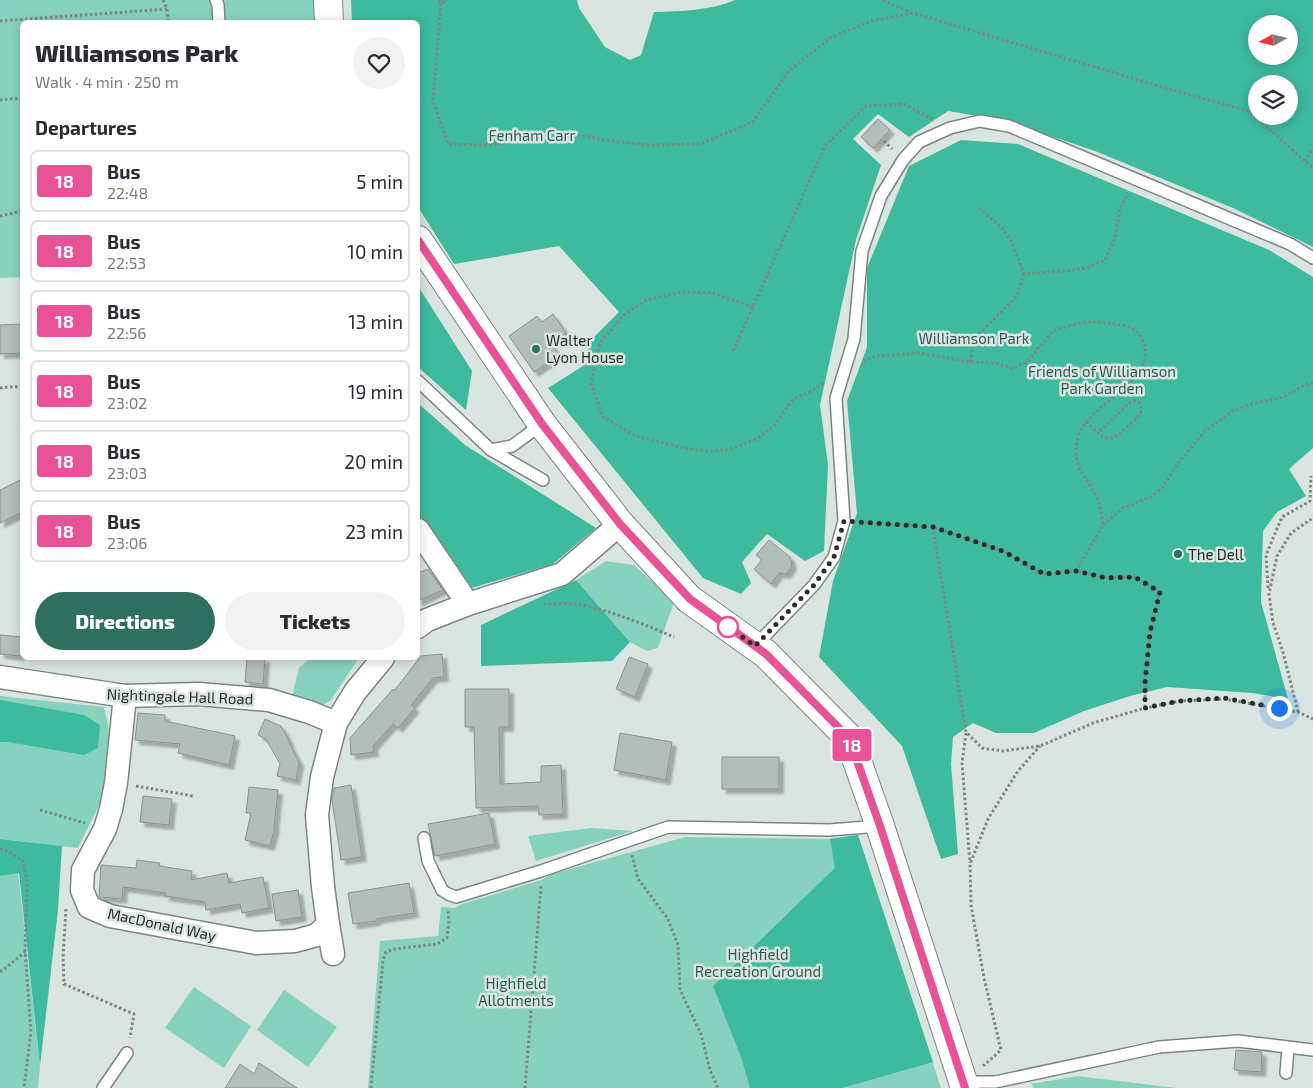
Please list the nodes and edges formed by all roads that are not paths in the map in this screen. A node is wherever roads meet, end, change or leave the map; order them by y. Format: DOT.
graph roads {
  1 [pos="216,0"];
  2 [pos="328,0"];
  3 [pos="219,20"];
  4 [pos="329,20"];
  5 [pos="420,243"];
  6 [pos="1313,258"];
  7 [pos="420,383"];
  8 [pos="542,424"];
  9 [pos="490,450"];
  10 [pos="542,480"];
  11 [pos="620,524"];
  12 [pos="420,533"];
  13 [pos="468,604"];
  14 [pos="420,625"];
  15 [pos="755,646"];
  16 [pos="381,660"];
  17 [pos="0,676"];
  18 [pos="125,696"];
  19 [pos="336,722"];
  20 [pos="880,826"];
  21 [pos="424,838"];
  22 [pos="328,924"];
  23 [pos="332,954"];
  24 [pos="1288,1048"];
  25 [pos="1313,1050"];
  26 [pos="127,1053"];
  27 [pos="1286,1072"];
  28 [pos="964,1085"];
  29 [pos="103,1088"];
  1 -- 3 [label="lane"];
  2 -- 4 [label="street"];
  5 -- 8 [label="street"];
  6 -- 15 [label="lane"];
  7 -- 9 [label="lane"];
  8 -- 9 [label="lane"];
  8 -- 11 [label="street"];
  9 -- 10 [label="lane"];
  11 -- 13 [label="street"];
  11 -- 15 [label="street"];
  12 -- 13 [label="street"];
  13 -- 14 [label="street"];
  15 -- 20 [label="street"];
  16 -- 19 [label="street"];
  17 -- 18 [label="street, Nightingale Hall Road"];
  18 -- 19 [label="street, Nightingale Hall Road"];
  18 -- 22 [label="street, MacDonald Way"];
  19 -- 22 [label="street"];
  20 -- 21 [label="lane"];
  20 -- 28 [label="street"];
  22 -- 23 [label="street"];
  24 -- 25 [label="lane"];
  24 -- 27 [label="lane"];
  24 -- 28 [label="lane"];
  26 -- 29 [label="lane"];
}
